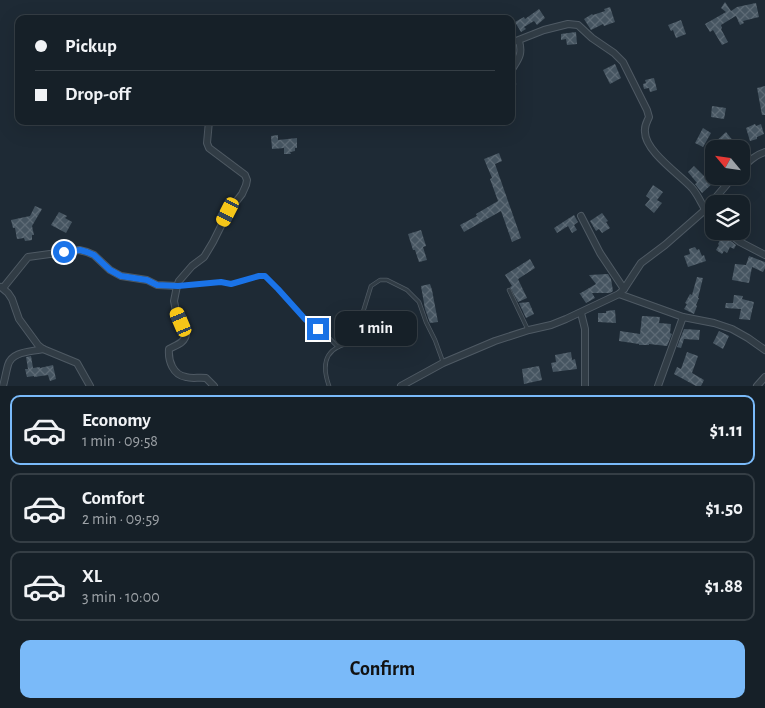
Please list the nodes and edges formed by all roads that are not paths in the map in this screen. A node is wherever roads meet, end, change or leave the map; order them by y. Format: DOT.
graph roads {
  1 [pos="519,41"];
  2 [pos="515,42"];
  3 [pos="515,65"];
  4 [pos="209,125"];
  5 [pos="765,152"];
  6 [pos="750,160"];
  7 [pos="726,185"];
  8 [pos="718,195"];
  9 [pos="705,210"];
  10 [pos="581,216"];
  11 [pos="737,240"];
  12 [pos="765,255"];
  13 [pos="178,286"];
  14 [pos="2,288"];
  15 [pos="509,290"];
  16 [pos="621,292"];
  17 [pos="581,313"];
  18 [pos="683,317"];
  19 [pos="529,330"];
  20 [pos="338,347"];
  21 [pos="43,349"];
  22 [pos="765,350"];
  23 [pos="443,363"];
  24 [pos="765,377"];
  25 [pos="3,386"];
  26 [pos="90,386"];
  27 [pos="214,386"];
  28 [pos="329,386"];
  29 [pos="401,386"];
  30 [pos="585,386"];
  31 [pos="658,386"];
  32 [pos="757,386"];
  1 -- 2 [label="street"];
  1 -- 3 [label="street"];
  1 -- 9 [label="street"];
  4 -- 13 [label="street"];
  5 -- 6 [label="street"];
  7 -- 8 [label="street"];
  9 -- 16 [label="street"];
  10 -- 16 [label="street"];
  11 -- 12 [label="street"];
  13 -- 14 [label="street"];
  13 -- 20 [label="lane"];
  13 -- 27 [label="street"];
  14 -- 21 [label="street"];
  15 -- 19 [label="lane"];
  16 -- 17 [label="street"];
  16 -- 18 [label="street"];
  17 -- 19 [label="street"];
  17 -- 30 [label="street"];
  18 -- 22 [label="street"];
  18 -- 31 [label="street"];
  19 -- 23 [label="street"];
  20 -- 23 [label="lane"];
  20 -- 28 [label="lane"];
  21 -- 25 [label="street"];
  21 -- 26 [label="street"];
  23 -- 29 [label="street"];
  24 -- 32 [label="street"];
}
